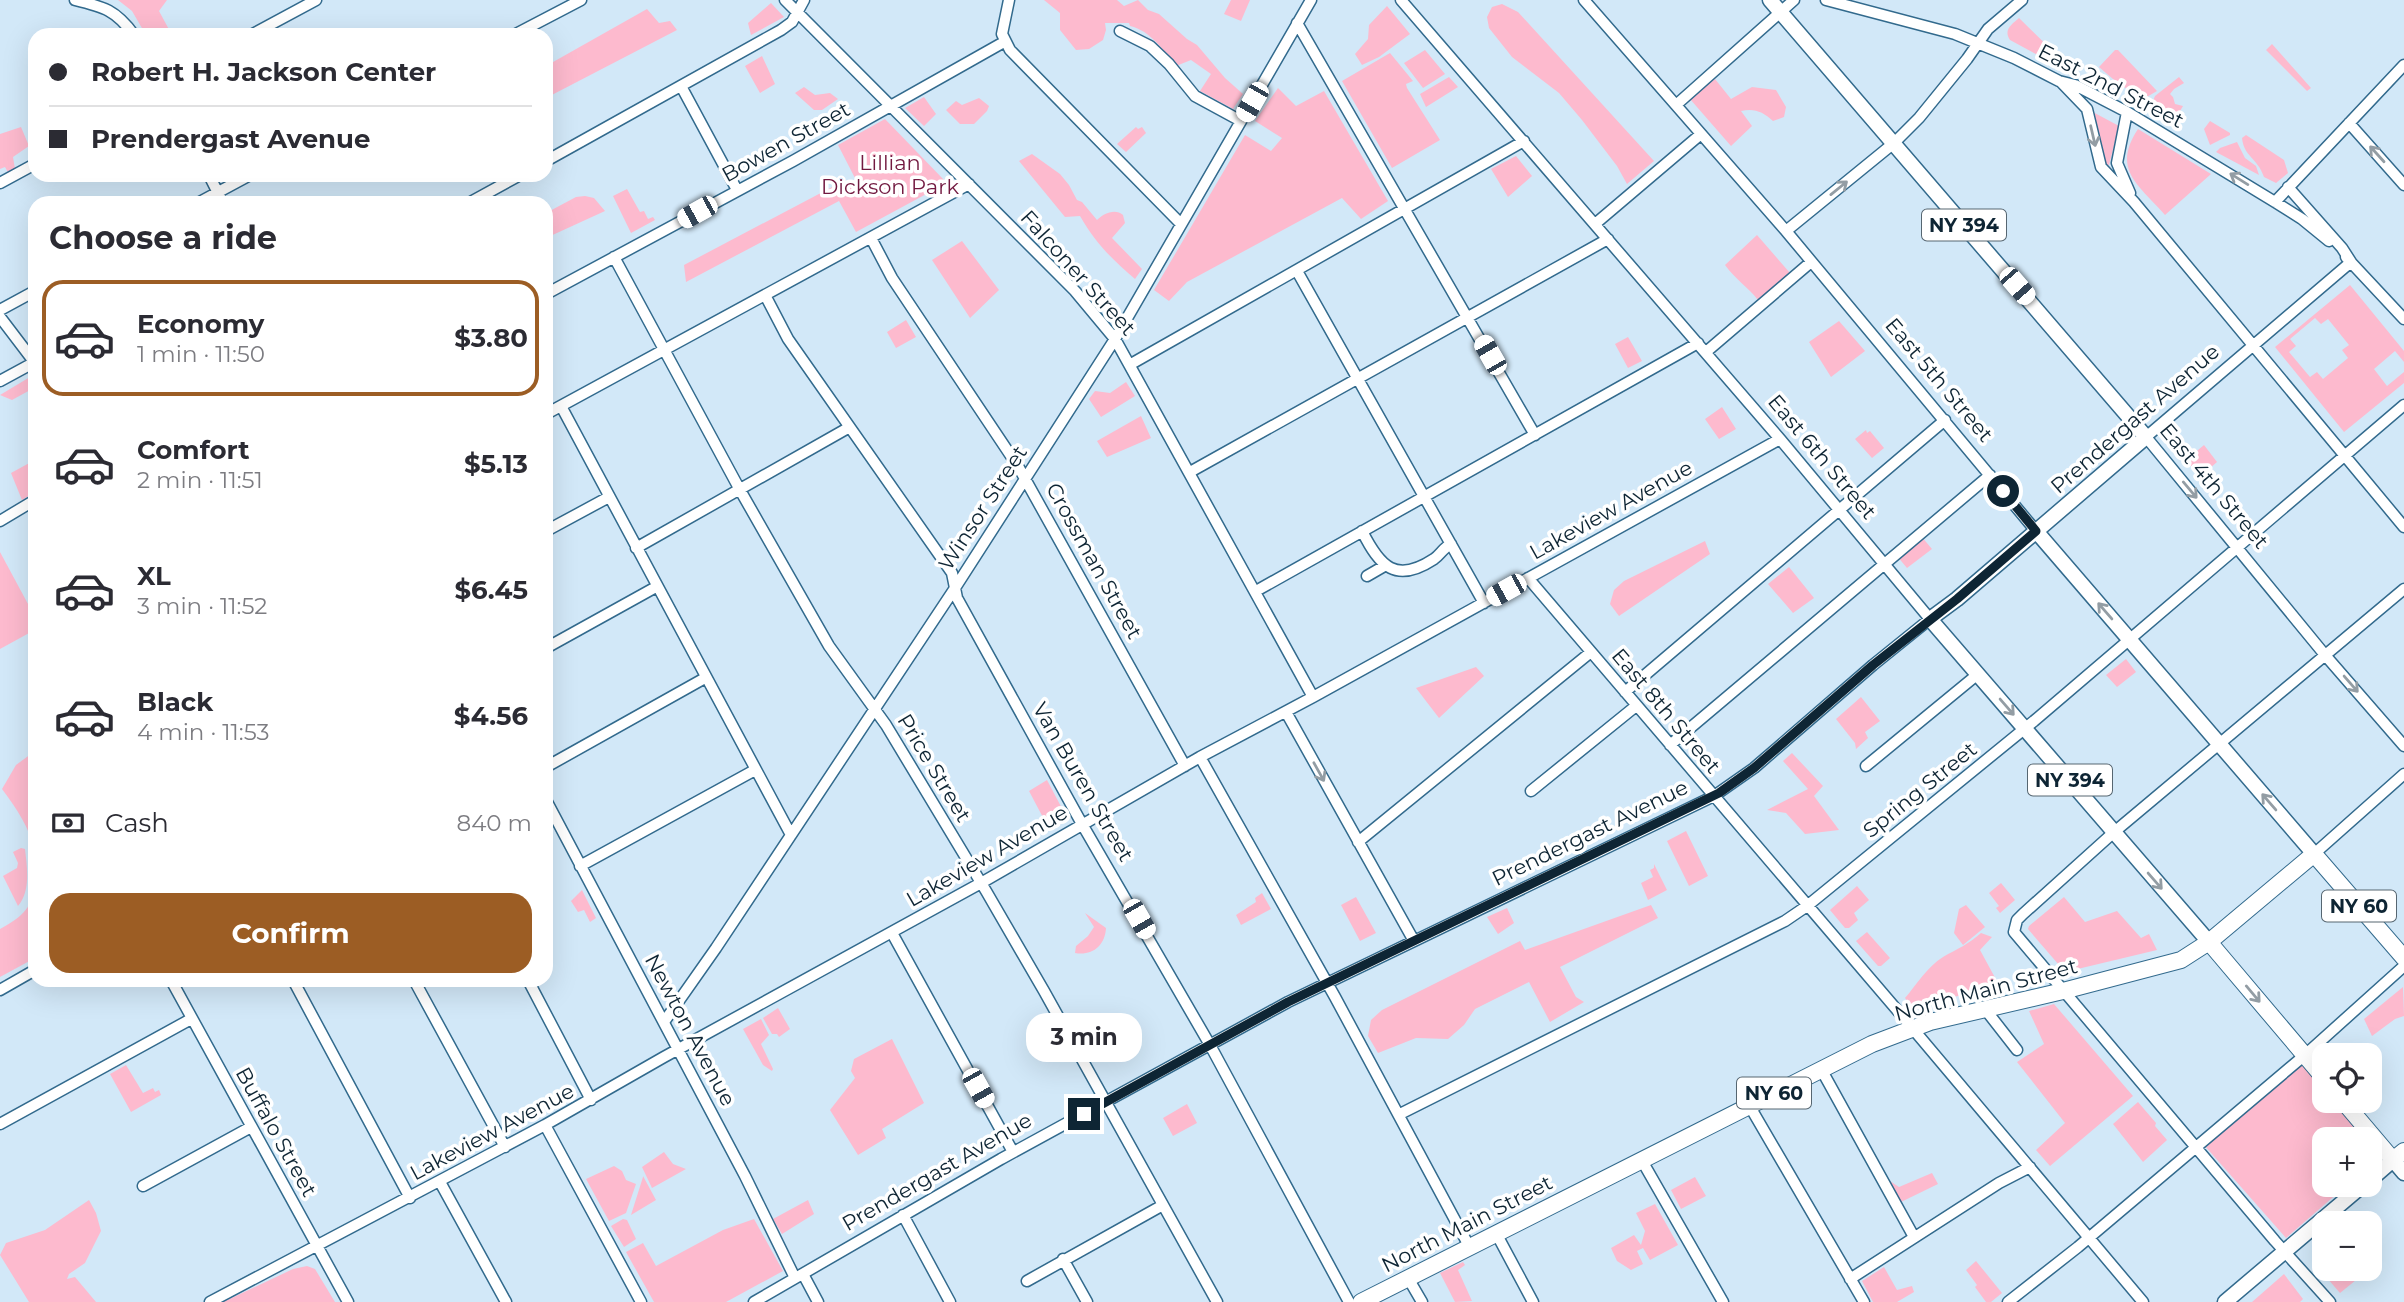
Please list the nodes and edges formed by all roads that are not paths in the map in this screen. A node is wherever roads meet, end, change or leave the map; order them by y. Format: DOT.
graph roads {
  1 [pos="316,0"];
  2 [pos="581,0"];
  3 [pos="785,0"];
  4 [pos="804,0"];
  5 [pos="1009,0"];
  6 [pos="1310,0"];
  7 [pos="1401,0"];
  8 [pos="1584,0"];
  9 [pos="1770,0"];
  10 [pos="1794,0"];
  11 [pos="1826,0"];
  12 [pos="84,1"];
  13 [pos="2020,1"];
  14 [pos="1782,11"];
  15 [pos="799,14"];
  16 [pos="1297,23"];
  17 [pos="129,28"];
  18 [pos="264,28"];
  19 [pos="527,28"];
  20 [pos="1120,31"];
  21 [pos="1004,42"];
  22 [pos="1980,43"];
  23 [pos="2404,65"];
  24 [pos="2059,81"];
  25 [pos="681,86"];
  26 [pos="1676,105"];
  27 [pos="891,106"];
  28 [pos="2127,112"];
  29 [pos="1241,121"];
  30 [pos="2349,123"];
  31 [pos="1701,134"];
  32 [pos="1524,141"];
  33 [pos="1894,143"];
  34 [pos="553,157"];
  35 [pos="28,168"];
  36 [pos="241,182"];
  37 [pos="507,182"];
  38 [pos="0,183"];
  39 [pos="968,184"];
  40 [pos="2404,185"];
  41 [pos="2288,187"];
  42 [pos="737,190"];
  43 [pos="223,196"];
  44 [pos="482,196"];
  45 [pos="2275,201"];
  46 [pos="2134,202"];
  47 [pos="1404,209"];
  48 [pos="1181,224"];
  49 [pos="1595,224"];
  50 [pos="1786,231"];
  51 [pos="871,238"];
  52 [pos="1608,239"];
  53 [pos="614,257"];
  54 [pos="1811,262"];
  55 [pos="2350,262"];
  56 [pos="1297,271"];
  57 [pos="553,290"];
  58 [pos="28,295"];
  59 [pos="765,295"];
  60 [pos="0,310"];
  61 [pos="0,317"];
  62 [pos="1468,317"];
  63 [pos="2404,319"];
  64 [pos="1115,339"];
  65 [pos="1698,343"];
  66 [pos="2253,346"];
  67 [pos="1710,349"];
  68 [pos="665,351"];
  69 [pos="28,353"];
  70 [pos="1131,364"];
  71 [pos="28,366"];
  72 [pos="1358,379"];
  73 [pos="0,381"];
  74 [pos="2404,405"];
  75 [pos="561,406"];
  76 [pos="553,410"];
  77 [pos="1945,420"];
  78 [pos="848,428"];
  79 [pos="1535,435"];
  80 [pos="2146,437"];
  81 [pos="1780,439"];
  82 [pos="2345,456"];
  83 [pos="1190,472"];
  84 [pos="1990,475"];
  85 [pos="1025,478"];
  86 [pos="740,490"];
  87 [pos="609,497"];
  88 [pos="1424,497"];
  89 [pos="28,504"];
  90 [pos="1839,509"];
  91 [pos="0,521"];
  92 [pos="553,527"];
  93 [pos="2404,527"];
  94 [pos="1362,531"];
  95 [pos="2036,531"];
  96 [pos="1451,544"];
  97 [pos="636,548"];
  98 [pos="2238,548"];
  99 [pos="1883,563"];
  100 [pos="1386,565"];
  101 [pos="1367,576"];
  102 [pos="1528,578"];
  103 [pos="656,587"];
  104 [pos="955,588"];
  105 [pos="2404,589"];
  106 [pos="1256,591"];
  107 [pos="1484,603"];
  108 [pos="1930,619"];
  109 [pos="2130,640"];
  110 [pos="553,644"];
  111 [pos="1591,652"];
  112 [pos="2325,655"];
  113 [pos="1978,674"];
  114 [pos="705,678"];
  115 [pos="1625,692"];
  116 [pos="1313,697"];
  117 [pos="1636,706"];
  118 [pos="874,709"];
  119 [pos="1286,712"];
  120 [pos="2025,729"];
  121 [pos="2218,745"];
  122 [pos="1670,746"];
  123 [pos="2404,746"];
  124 [pos="1200,757"];
  125 [pos="553,763"];
  126 [pos="1185,766"];
  127 [pos="1866,766"];
  128 [pos="755,770"];
  129 [pos="2404,774"];
  130 [pos="1531,791"];
  131 [pos="1714,796"];
  132 [pos="553,814"];
  133 [pos="1082,824"];
  134 [pos="2113,833"];
  135 [pos="791,835"];
  136 [pos="1358,842"];
  137 [pos="2314,854"];
  138 [pos="580,866"];
  139 [pos="981,883"];
  140 [pos="1807,906"];
  141 [pos="892,933"];
  142 [pos="1414,941"];
  143 [pos="2208,942"];
  144 [pos="2222,958"];
  145 [pos="2404,958"];
  146 [pos="2163,964"];
  147 [pos="2404,966"];
  148 [pos="28,974"];
  149 [pos="1327,983"];
  150 [pos="175,987"];
  151 [pos="297,987"];
  152 [pos="418,987"];
  153 [pos="532,987"];
  154 [pos="0,990"];
  155 [pos="2063,991"];
  156 [pos="1985,1009"];
  157 [pos="191,1018"];
  158 [pos="664,1022"];
  159 [pos="1912,1029"];
  160 [pos="1210,1045"];
  161 [pos="2017,1050"];
  162 [pos="681,1055"];
  163 [pos="2305,1055"];
  164 [pos="2312,1063"];
  165 [pos="1821,1069"];
  166 [pos="591,1100"];
  167 [pos="1106,1103"];
  168 [pos="1749,1105"];
  169 [pos="2355,1113"];
  170 [pos="1400,1114"];
  171 [pos="0,1124"];
  172 [pos="545,1125"];
  173 [pos="251,1127"];
  174 [pos="2196,1146"];
  175 [pos="505,1147"];
  176 [pos="1013,1152"];
  177 [pos="2398,1155"];
  178 [pos="1641,1159"];
  179 [pos="2029,1167"];
  180 [pos="2382,1169"];
  181 [pos="2404,1173"];
  182 [pos="440,1182"];
  183 [pos="143,1186"];
  184 [pos="2350,1197"];
  185 [pos="410,1198"];
  186 [pos="1163,1205"];
  187 [pos="902,1215"];
  188 [pos="1914,1237"];
  189 [pos="2089,1238"];
  190 [pos="1500,1240"];
  191 [pos="316,1245"];
  192 [pos="1469,1246"];
  193 [pos="2284,1252"];
  194 [pos="1063,1259"];
  195 [pos="799,1276"];
  196 [pos="1409,1278"];
  197 [pos="1850,1279"];
  198 [pos="1027,1281"];
  199 [pos="210,1302"];
  200 [pos="348,1302"];
  201 [pos="506,1302"];
  202 [pos="641,1302"];
  203 [pos="754,1302"];
  204 [pos="818,1302"];
  205 [pos="950,1302"];
  206 [pos="1087,1302"];
  207 [pos="1217,1302"];
  208 [pos="1349,1302"];
  209 [pos="1360,1302"];
  210 [pos="1422,1302"];
  211 [pos="1534,1302"];
  212 [pos="1723,1302"];
  213 [pos="1864,1302"];
  214 [pos="2008,1302"];
  215 [pos="2143,1302"];
  216 [pos="2225,1302"];
  217 [pos="2330,1302"];
  1 -- 18 [label="street"];
  2 -- 19 [label="street"];
  3 -- 15 [label="street, Falconer Street"];
  4 -- 15 [label="street"];
  5 -- 21 [label="street"];
  6 -- 16 [label="street, Winsor Street"];
  7 -- 32 [label="street, East 6th Street"];
  8 -- 26 [label="street, East 5th Street"];
  9 -- 14 [label="main road, East 4th Street / NY 394"];
  10 -- 14 [label="street"];
  11 -- 22 [label="street, East 2nd Street"];
  12 -- 17 [label="street"];
  13 -- 22 [label="street"];
  14 -- 26 [label="street"];
  14 -- 33 [label="main road, East 4th Street / NY 394"];
  15 -- 25 [label="street"];
  15 -- 27 [label="street, Falconer Street"];
  16 -- 29 [label="street, Winsor Street"];
  16 -- 47 [label="street"];
  20 -- 29 [label="street"];
  21 -- 27 [label="street, Bowen Street"];
  21 -- 48 [label="street"];
  22 -- 24 [label="street, East 2nd Street"];
  22 -- 33 [label="street"];
  23 -- 30 [label="street"];
  24 -- 28 [label="street, East 2nd Street"];
  24 -- 46 [label="street, one-way"];
  25 -- 34 [label="street"];
  25 -- 42 [label="street"];
  26 -- 31 [label="street, East 5th Street"];
  27 -- 39 [label="street, Falconer Street"];
  27 -- 42 [label="street, Bowen Street"];
  45 -- 28 [label="street, East 2nd Street, one-way"];
  28 -- 46 [label="street"];
  29 -- 48 [label="street, Winsor Street"];
  40 -- 30 [label="street, one-way"];
  30 -- 41 [label="street"];
  31 -- 49 [label="street"];
  31 -- 50 [label="street, East 5th Street"];
  32 -- 47 [label="street"];
  32 -- 49 [label="street, East 6th Street"];
  50 -- 33 [label="street, one-way"];
  33 -- 80 [label="main road, East 4th Street / NY 394"];
  35 -- 38 [label="street"];
  36 -- 43 [label="street"];
  37 -- 44 [label="street"];
  39 -- 51 [label="street"];
  39 -- 64 [label="street, Falconer Street"];
  41 -- 45 [label="street"];
  41 -- 55 [label="street, East 2nd Street"];
  42 -- 53 [label="street, Bowen Street"];
  45 -- 55 [label="street, East 2nd Street"];
  46 -- 66 [label="street"];
  47 -- 56 [label="street"];
  47 -- 62 [label="street"];
  48 -- 64 [label="street, Winsor Street"];
  49 -- 52 [label="street, East 6th Street"];
  50 -- 54 [label="street, East 5th Street"];
  51 -- 59 [label="street"];
  51 -- 85 [label="street, Crossman Street"];
  52 -- 62 [label="street"];
  52 -- 65 [label="street, East 6th Street"];
  53 -- 57 [label="street, Bowen Street"];
  53 -- 68 [label="street, Price Street"];
  54 -- 67 [label="street"];
  54 -- 77 [label="street, East 5th Street"];
  55 -- 63 [label="street, East 2nd Street"];
  55 -- 66 [label="street, Prendergast Avenue"];
  56 -- 70 [label="street"];
  56 -- 72 [label="street"];
  58 -- 60 [label="street"];
  59 -- 68 [label="street"];
  59 -- 78 [label="street, Van Buren Street"];
  61 -- 69 [label="street"];
  62 -- 72 [label="street"];
  62 -- 79 [label="street"];
  64 -- 70 [label="street, Falconer Street"];
  64 -- 85 [label="street, Winsor Street"];
  65 -- 67 [label="street, East 6th Street"];
  65 -- 79 [label="street"];
  66 -- 80 [label="street, Prendergast Avenue"];
  66 -- 82 [label="street"];
  67 -- 81 [label="street, East 6th Street"];
  68 -- 75 [label="street"];
  68 -- 86 [label="street, Price Street"];
  70 -- 83 [label="street, Falconer Street"];
  71 -- 73 [label="street"];
  72 -- 83 [label="street"];
  72 -- 88 [label="street"];
  74 -- 82 [label="street, Spring Street"];
  75 -- 76 [label="street"];
  75 -- 87 [label="street"];
  77 -- 84 [label="street, East 5th Street"];
  77 -- 90 [label="street"];
  78 -- 86 [label="street"];
  78 -- 104 [label="street, Van Buren Street"];
  79 -- 88 [label="street"];
  80 -- 95 [label="main road, Prendergast Avenue"];
  80 -- 98 [label="street, East 4th Street, one-way"];
  81 -- 90 [label="street, East 6th Street"];
  81 -- 102 [label="street, Lakeview Avenue"];
  82 -- 93 [label="street"];
  82 -- 98 [label="street, Spring Street"];
  83 -- 106 [label="street, Falconer Street"];
  84 -- 95 [label="street, East 5th Street"];
  84 -- 99 [label="street"];
  85 -- 104 [label="street, Winsor Street"];
  85 -- 126 [label="street, Crossman Street"];
  86 -- 97 [label="street"];
  86 -- 118 [label="street, Price Street"];
  87 -- 92 [label="street"];
  87 -- 97 [label="street"];
  88 -- 94 [label="street"];
  88 -- 96 [label="street"];
  89 -- 91 [label="street"];
  90 -- 99 [label="street, East 6th Street"];
  90 -- 115 [label="street"];
  94 -- 100 [label="street"];
  94 -- 106 [label="street"];
  95 -- 108 [label="main road, Prendergast Avenue"];
  109 -- 95 [label="main road, East 5th Street, one-way"];
  96 -- 100 [label="street"];
  96 -- 107 [label="street"];
  97 -- 103 [label="street"];
  98 -- 109 [label="street, Spring Street"];
  98 -- 112 [label="street, East 4th Street"];
  99 -- 108 [label="street, East 6th Street"];
  99 -- 122 [label="street"];
  100 -- 101 [label="street"];
  102 -- 107 [label="street, Lakeview Avenue"];
  102 -- 111 [label="street, East 8th Street"];
  103 -- 110 [label="street"];
  103 -- 114 [label="street"];
  104 -- 118 [label="street, Winsor Street"];
  104 -- 133 [label="street, Van Buren Street"];
  105 -- 112 [label="street"];
  106 -- 116 [label="street, Falconer Street"];
  107 -- 116 [label="street, Lakeview Avenue"];
  108 -- 113 [label="main road, East 6th Street / NY 394"];
  108 -- 131 [label="street, Prendergast Avenue"];
  109 -- 120 [label="street, Spring Street"];
  109 -- 121 [label="main road, East 5th Street"];
  111 -- 115 [label="street, East 8th Street"];
  111 -- 136 [label="street"];
  112 -- 121 [label="street"];
  112 -- 123 [label="street, East 4th Street, one-way"];
  113 -- 120 [label="main road, East 6th Street / NY 394, one-way"];
  113 -- 127 [label="street"];
  114 -- 125 [label="street"];
  114 -- 128 [label="street"];
  115 -- 117 [label="street, East 8th Street"];
  116 -- 119 [label="street, Lakeview Avenue"];
  117 -- 122 [label="street, East 8th Street"];
  117 -- 130 [label="street"];
  118 -- 135 [label="street, Winsor Street"];
  118 -- 139 [label="street, Price Street"];
  119 -- 124 [label="street, Lakeview Avenue"];
  119 -- 136 [label="street, one-way"];
  120 -- 134 [label="main road, East 6th Street / NY 394"];
  120 -- 140 [label="street, Spring Street"];
  121 -- 134 [label="street"];
  137 -- 121 [label="main road, East 5th Street, one-way"];
  122 -- 131 [label="street, East 8th Street"];
  124 -- 126 [label="street, Lakeview Avenue"];
  124 -- 149 [label="street"];
  126 -- 133 [label="street, Lakeview Avenue"];
  128 -- 135 [label="street"];
  128 -- 138 [label="street"];
  129 -- 137 [label="street, North Main Street"];
  131 -- 140 [label="street, East 8th Street"];
  131 -- 142 [label="street, Prendergast Avenue"];
  132 -- 138 [label="street, Newton Avenue"];
  133 -- 139 [label="street, Lakeview Avenue"];
  133 -- 160 [label="street, Van Buren Street"];
  134 -- 143 [label="main road, East 6th Street / NY 394, one-way"];
  134 -- 155 [label="street"];
  135 -- 158 [label="street, Winsor Street"];
  136 -- 142 [label="street"];
  137 -- 143 [label="highway, North Main Street / NY 60"];
  137 -- 145 [label="highway, NY 60"];
  138 -- 158 [label="street, Newton Avenue"];
  139 -- 141 [label="street, Lakeview Avenue"];
  139 -- 167 [label="street, Price Street"];
  140 -- 159 [label="street, East 8th Street"];
  140 -- 170 [label="street, Spring Street"];
  141 -- 162 [label="street, Lakeview Avenue"];
  141 -- 176 [label="street"];
  142 -- 149 [label="street, Prendergast Avenue"];
  143 -- 144 [label="highway"];
  143 -- 146 [label="highway, North Main Street / NY 60"];
  144 -- 146 [label="highway, NY 60"];
  144 -- 163 [label="highway, one-way"];
  146 -- 155 [label="highway, North Main Street / NY 60"];
  147 -- 163 [label="street"];
  148 -- 154 [label="street"];
  149 -- 160 [label="street, Prendergast Avenue"];
  149 -- 170 [label="street"];
  150 -- 157 [label="street, Buffalo Street"];
  151 -- 185 [label="street"];
  152 -- 175 [label="street"];
  153 -- 166 [label="street"];
  155 -- 156 [label="highway, North Main Street / NY 60"];
  155 -- 174 [label="street"];
  156 -- 159 [label="highway, North Main Street / NY 60"];
  156 -- 161 [label="street"];
  157 -- 171 [label="street"];
  157 -- 173 [label="street, Buffalo Street"];
  158 -- 162 [label="street, Newton Avenue"];
  159 -- 165 [label="highway, North Main Street / NY 60"];
  159 -- 179 [label="street, East 8th Street"];
  160 -- 167 [label="street, Prendergast Avenue"];
  160 -- 208 [label="street, Van Buren Street"];
  162 -- 166 [label="street, Lakeview Avenue"];
  162 -- 195 [label="street, Newton Avenue"];
  163 -- 164 [label="highway"];
  163 -- 174 [label="street"];
  165 -- 168 [label="highway, North Main Street / NY 60"];
  165 -- 188 [label="street"];
  166 -- 172 [label="street, Lakeview Avenue"];
  167 -- 176 [label="street, Prendergast Avenue"];
  167 -- 186 [label="street, Price Street"];
  168 -- 178 [label="highway, North Main Street / NY 60"];
  168 -- 197 [label="street"];
  169 -- 177 [label="highway"];
  170 -- 192 [label="street"];
  172 -- 175 [label="street, Lakeview Avenue"];
  172 -- 202 [label="street"];
  173 -- 183 [label="street"];
  173 -- 191 [label="street, Buffalo Street"];
  174 -- 189 [label="street"];
  174 -- 193 [label="street"];
  175 -- 182 [label="street, Lakeview Avenue"];
  176 -- 187 [label="street, Prendergast Avenue"];
  177 -- 180 [label="main road"];
  177 -- 181 [label="main road"];
  178 -- 190 [label="highway, North Main Street / NY 60"];
  178 -- 212 [label="street"];
  179 -- 188 [label="street"];
  179 -- 189 [label="street, East 8th Street"];
  182 -- 185 [label="street, Lakeview Avenue"];
  182 -- 201 [label="street"];
  184 -- 193 [label="main road"];
  185 -- 191 [label="street, Lakeview Avenue"];
  186 -- 194 [label="street"];
  186 -- 207 [label="street, Price Street"];
  187 -- 195 [label="street, Prendergast Avenue"];
  187 -- 205 [label="street"];
  188 -- 197 [label="street"];
  189 -- 214 [label="street"];
  189 -- 215 [label="street, East 8th Street"];
  190 -- 192 [label="highway, North Main Street / NY 60"];
  190 -- 211 [label="street"];
  191 -- 199 [label="street, Lakeview Avenue"];
  191 -- 200 [label="street, Buffalo Street"];
  192 -- 196 [label="highway, North Main Street / NY 60"];
  193 -- 216 [label="main road"];
  193 -- 217 [label="street"];
  194 -- 198 [label="street"];
  194 -- 206 [label="street"];
  195 -- 203 [label="street, Prendergast Avenue"];
  195 -- 204 [label="street, Newton Avenue"];
  196 -- 209 [label="highway, North Main Street / NY 60"];
  196 -- 210 [label="street"];
  197 -- 213 [label="street"];
}
